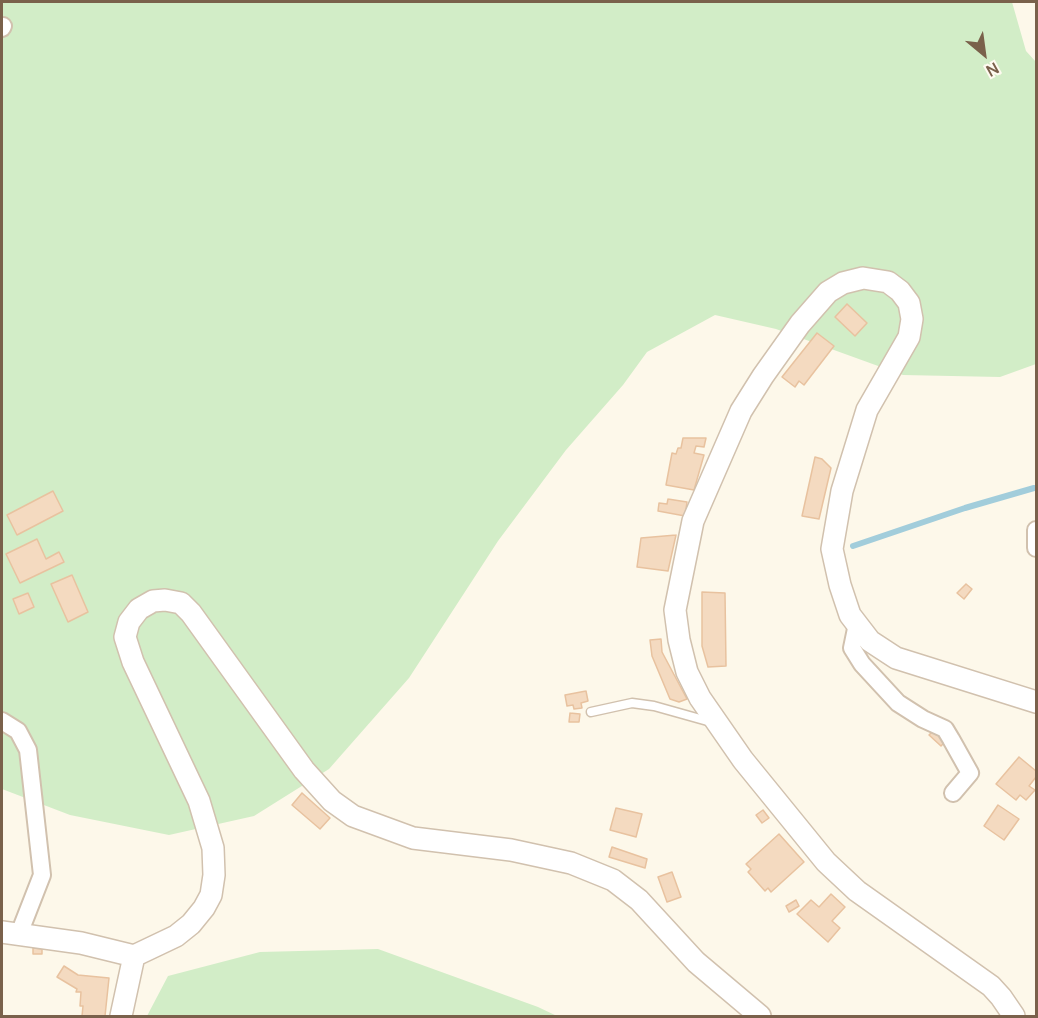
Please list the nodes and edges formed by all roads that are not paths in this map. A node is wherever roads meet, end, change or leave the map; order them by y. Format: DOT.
graph roads {
  1 [pos="1036,530"];
  2 [pos="1036,548"];
  3 [pos="857,624"];
  4 [pos="1036,702"];
  5 [pos="591,712"];
  6 [pos="2,721"];
  7 [pos="718,725"];
  8 [pos="953,793"];
  9 [pos="10,933"];
  10 [pos="134,956"];
  11 [pos="121,1017"];
  12 [pos="760,1017"];
  13 [pos="1014,1017"];
  1 -- 2 [label="street"];
  3 -- 4 [label="street"];
  3 -- 7 [label="street"];
  3 -- 8 [label="street"];
  5 -- 7 [label="lane"];
  6 -- 9 [label="street"];
  7 -- 13 [label="street"];
  9 -- 10 [label="street"];
  10 -- 11 [label="street"];
  10 -- 12 [label="street"];
}
